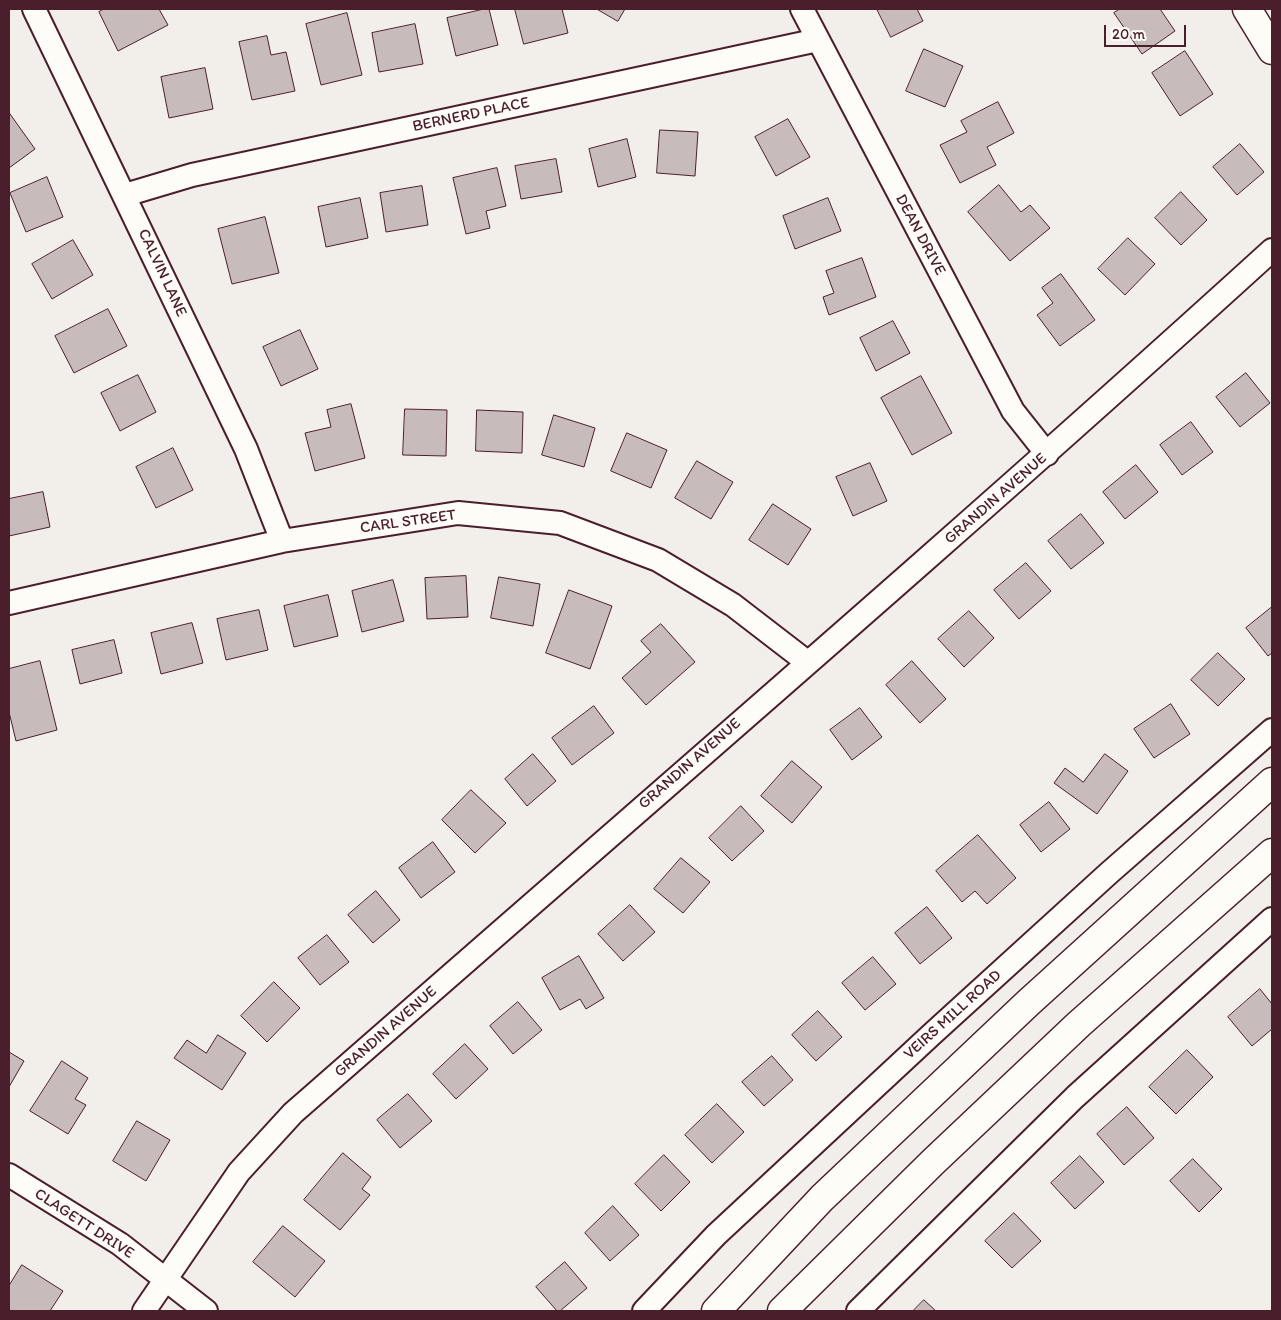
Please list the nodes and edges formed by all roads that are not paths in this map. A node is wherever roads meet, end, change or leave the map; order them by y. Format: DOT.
graph roads {
  1 [pos="34,9"];
  2 [pos="802,9"];
  3 [pos="1248,9"];
  4 [pos="818,40"];
  5 [pos="1272,50"];
  6 [pos="125,195"];
  7 [pos="1272,250"];
  8 [pos="1047,454"];
  9 [pos="282,541"];
  10 [pos="9,603"];
  11 [pos="807,662"];
  12 [pos="1272,730"];
  13 [pos="1272,782"];
  14 [pos="1272,853"];
  15 [pos="1272,919"];
  16 [pos="9,1175"];
  17 [pos="166,1281"];
  18 [pos="144,1311"];
  19 [pos="206,1311"];
  20 [pos="644,1311"];
  21 [pos="716,1311"];
  22 [pos="782,1311"];
  23 [pos="858,1311"];
  1 -- 6 [label="street, CALVIN LANE"];
  2 -- 4 [label="street, DEAN DRIVE"];
  3 -- 5 [label="main road"];
  4 -- 6 [label="street, BERNERD PLACE"];
  4 -- 8 [label="street, DEAN DRIVE"];
  6 -- 9 [label="street, CALVIN LANE"];
  7 -- 8 [label="street, GRANDIN AVENUE"];
  8 -- 11 [label="street, GRANDIN AVENUE"];
  9 -- 10 [label="street, CARL STREET"];
  9 -- 11 [label="street, CARL STREET"];
  11 -- 17 [label="street, GRANDIN AVENUE"];
  12 -- 20 [label="street, VEIRS MILL ROAD"];
  13 -- 21 [label="main road"];
  14 -- 22 [label="main road"];
  15 -- 23 [label="street"];
  16 -- 17 [label="street, CLAGETT DRIVE"];
  17 -- 18 [label="street, GRANDIN AVENUE"];
  17 -- 19 [label="street, CLAGETT DRIVE"];
}
